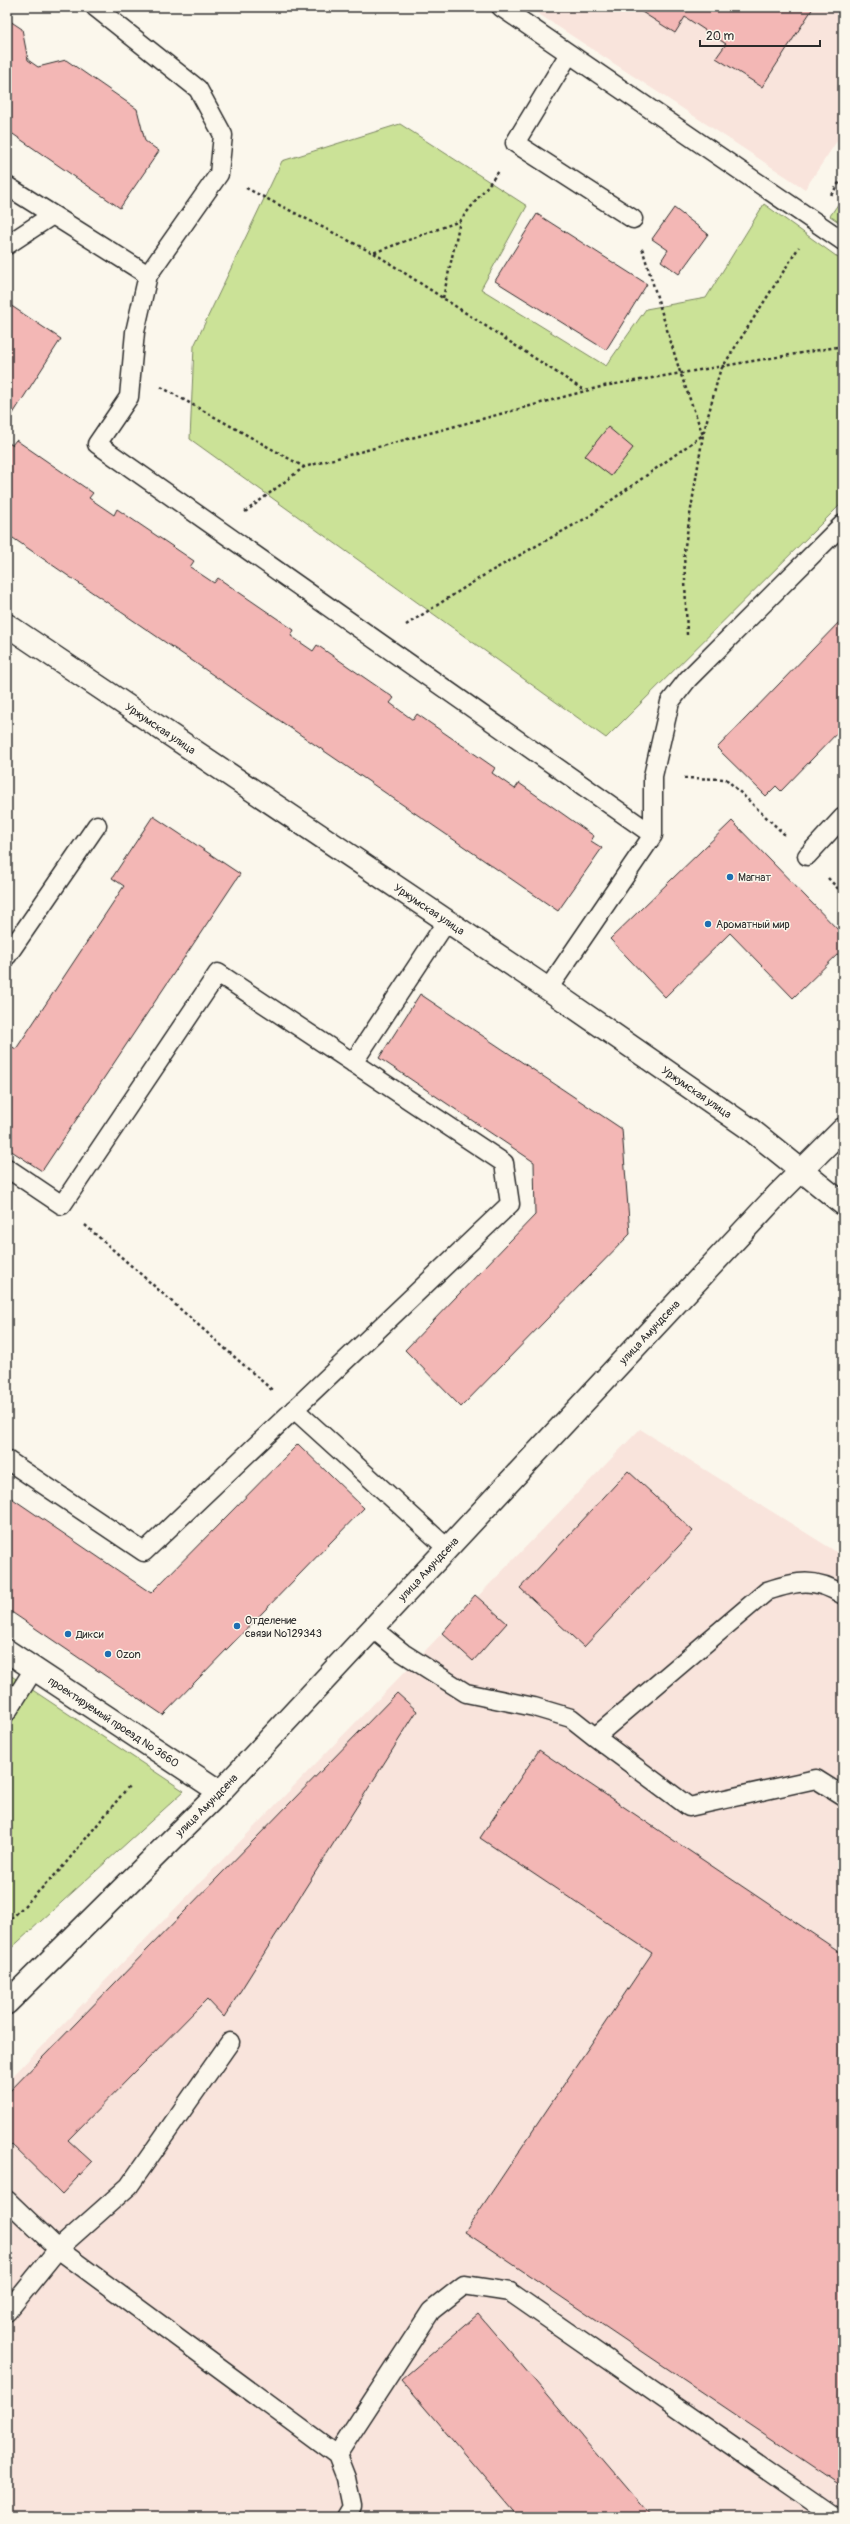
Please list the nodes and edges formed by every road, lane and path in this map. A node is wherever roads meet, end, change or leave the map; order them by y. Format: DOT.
graph roads {
  1 [pos="95,7"];
  2 [pos="501,7"];
  3 [pos="569,54"];
  4 [pos="219,174"];
  5 [pos="498,174"];
  6 [pos="7,186"];
  7 [pos="51,216"];
  8 [pos="633,219"];
  9 [pos="460,221"];
  10 [pos="814,221"];
  11 [pos="843,240"];
  12 [pos="7,245"];
  13 [pos="373,253"];
  14 [pos="148,276"];
  15 [pos="443,298"];
  16 [pos="843,346"];
  17 [pos="724,364"];
  18 [pos="132,371"];
  19 [pos="680,372"];
  20 [pos="585,391"];
  21 [pos="703,435"];
  22 [pos="304,467"];
  23 [pos="843,524"];
  24 [pos="220,530"];
  25 [pos="7,625"];
  26 [pos="379,642"];
  27 [pos="688,679"];
  28 [pos="654,776"];
  29 [pos="843,817"];
  30 [pos="97,825"];
  31 [pos="653,835"];
  32 [pos="807,856"];
  33 [pos="843,894"];
  34 [pos="447,921"];
  35 [pos="7,956"];
  36 [pos="548,989"];
  37 [pos="353,1063"];
  38 [pos="843,1129"];
  39 [pos="7,1168"];
  40 [pos="800,1170"];
  41 [pos="843,1204"];
  42 [pos="62,1205"];
  43 [pos="294,1409"];
  44 [pos="7,1460"];
  45 [pos="447,1548"];
  46 [pos="843,1595"];
  47 [pos="372,1628"];
  48 [pos="7,1651"];
  49 [pos="34,1669"];
  50 [pos="7,1712"];
  51 [pos="595,1737"];
  52 [pos="129,1786"];
  53 [pos="220,1792"];
  54 [pos="843,1796"];
  55 [pos="7,1923"];
  56 [pos="7,2003"];
  57 [pos="230,2042"];
  58 [pos="7,2200"];
  59 [pos="58,2249"];
  60 [pos="7,2312"];
  61 [pos="337,2455"];
  62 [pos="346,2517"];
  63 [pos="834,2517"];
  1 -- 4 [label="lane"];
  2 -- 3 [label="lane"];
  3 -- 8 [label="lane"];
  3 -- 10 [label="lane"];
  4 -- 13 [label="path"];
  4 -- 14 [label="lane"];
  5 -- 9 [label="path"];
  6 -- 7 [label="lane"];
  7 -- 12 [label="lane"];
  7 -- 14 [label="lane"];
  8 -- 19 [label="path"];
  9 -- 13 [label="path"];
  9 -- 15 [label="path"];
  10 -- 11 [label="lane"];
  10 -- 17 [label="path"];
  13 -- 15 [label="path"];
  14 -- 18 [label="lane"];
  15 -- 20 [label="path"];
  16 -- 17 [label="path"];
  17 -- 19 [label="path"];
  17 -- 21 [label="path"];
  18 -- 22 [label="path"];
  18 -- 24 [label="lane"];
  19 -- 20 [label="path"];
  19 -- 21 [label="path"];
  20 -- 22 [label="path"];
  21 -- 26 [label="path"];
  21 -- 27 [label="path"];
  22 -- 24 [label="path"];
  23 -- 27 [label="lane"];
  24 -- 26 [label="lane"];
  25 -- 34 [label="street, Уржумская улица"];
  26 -- 31 [label="lane"];
  27 -- 28 [label="lane"];
  28 -- 31 [label="lane"];
  28 -- 32 [label="path"];
  29 -- 32 [label="lane"];
  30 -- 35 [label="lane"];
  31 -- 36 [label="lane"];
  32 -- 33 [label="path"];
  34 -- 36 [label="street, Уржумская улица"];
  34 -- 37 [label="lane"];
  36 -- 40 [label="street, Уржумская улица"];
  37 -- 42 [label="lane"];
  37 -- 43 [label="lane"];
  38 -- 40 [label="street, улица Амундсена"];
  39 -- 42 [label="lane"];
  40 -- 41 [label="street, Уржумская улица"];
  40 -- 45 [label="street, улица Амундсена"];
  42 -- 43 [label="path"];
  43 -- 44 [label="lane"];
  43 -- 45 [label="lane"];
  45 -- 47 [label="street, улица Амундсена"];
  46 -- 51 [label="lane"];
  47 -- 51 [label="lane"];
  47 -- 53 [label="street, улица Амундсена"];
  48 -- 49 [label="street, проектируемый проезд № 3660"];
  49 -- 50 [label="lane"];
  49 -- 53 [label="street, проектируемый проезд № 3660"];
  51 -- 54 [label="lane"];
  52 -- 55 [label="path"];
  53 -- 56 [label="street, улица Амундсена"];
  57 -- 59 [label="lane"];
  58 -- 59 [label="lane"];
  59 -- 60 [label="lane"];
  59 -- 61 [label="lane"];
  61 -- 62 [label="lane"];
  61 -- 63 [label="lane"];
}
